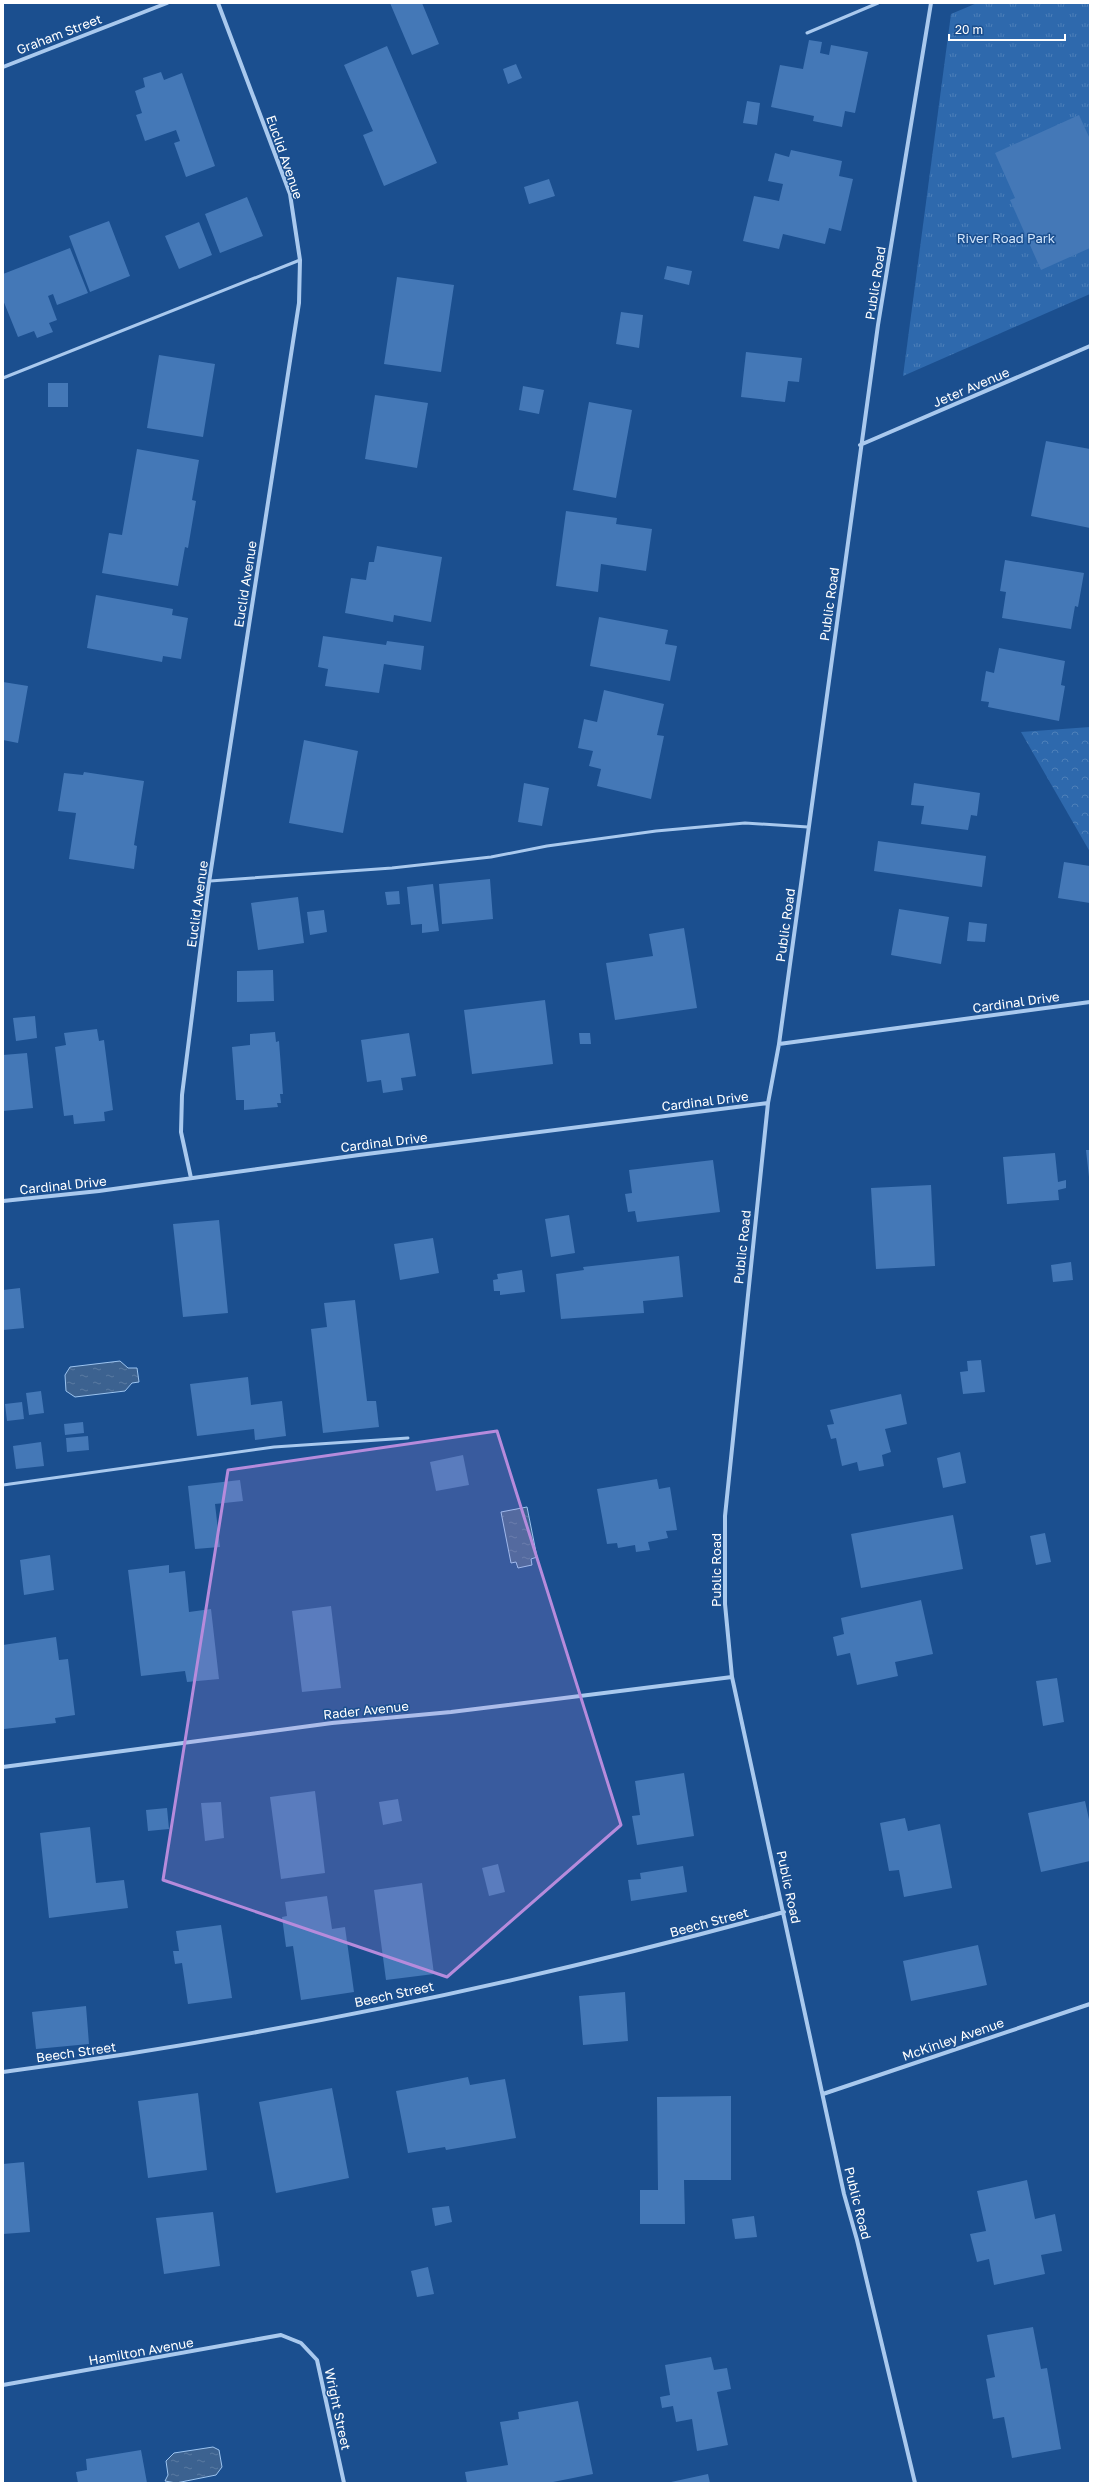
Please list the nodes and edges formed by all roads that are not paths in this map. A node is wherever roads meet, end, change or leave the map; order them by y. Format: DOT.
graph roads {
  1 [pos="167,3"];
  2 [pos="218,3"];
  3 [pos="878,3"];
  4 [pos="931,3"];
  5 [pos="807,33"];
  6 [pos="3,67"];
  7 [pos="300,260"];
  8 [pos="1090,346"];
  9 [pos="3,378"];
  10 [pos="860,445"];
  11 [pos="808,827"];
  12 [pos="210,881"];
  13 [pos="1090,1002"];
  14 [pos="779,1044"];
  15 [pos="768,1103"];
  16 [pos="191,1178"];
  17 [pos="3,1201"];
  18 [pos="408,1438"];
  19 [pos="3,1485"];
  20 [pos="732,1677"];
  21 [pos="3,1767"];
  22 [pos="784,1912"];
  23 [pos="1090,2004"];
  24 [pos="3,2072"];
  25 [pos="823,2094"];
  26 [pos="281,2335"];
  27 [pos="3,2384"];
  28 [pos="344,2483"];
  29 [pos="915,2483"];
  1 -- 6 [label="street, Graham Street"];
  2 -- 7 [label="street, Euclid Avenue"];
  3 -- 5 [label="lane"];
  4 -- 10 [label="street, Public Road"];
  7 -- 9 [label="lane"];
  7 -- 12 [label="street, Euclid Avenue"];
  8 -- 10 [label="street, Jeter Avenue"];
  10 -- 11 [label="street, Public Road"];
  11 -- 12 [label="lane"];
  11 -- 14 [label="street, Public Road"];
  12 -- 16 [label="street, Euclid Avenue"];
  13 -- 14 [label="street, Cardinal Drive"];
  14 -- 15 [label="street, Public Road"];
  15 -- 16 [label="street, Cardinal Drive"];
  15 -- 20 [label="street, Public Road"];
  16 -- 17 [label="street, Cardinal Drive"];
  18 -- 19 [label="lane"];
  20 -- 21 [label="street, Rader Avenue"];
  20 -- 22 [label="street, Public Road"];
  22 -- 24 [label="street, Beech Street"];
  22 -- 25 [label="street, Public Road"];
  23 -- 25 [label="street, McKinley Avenue"];
  25 -- 29 [label="street, Public Road"];
  26 -- 27 [label="street, Hamilton Avenue"];
  26 -- 28 [label="street, Wright Street"];
}
